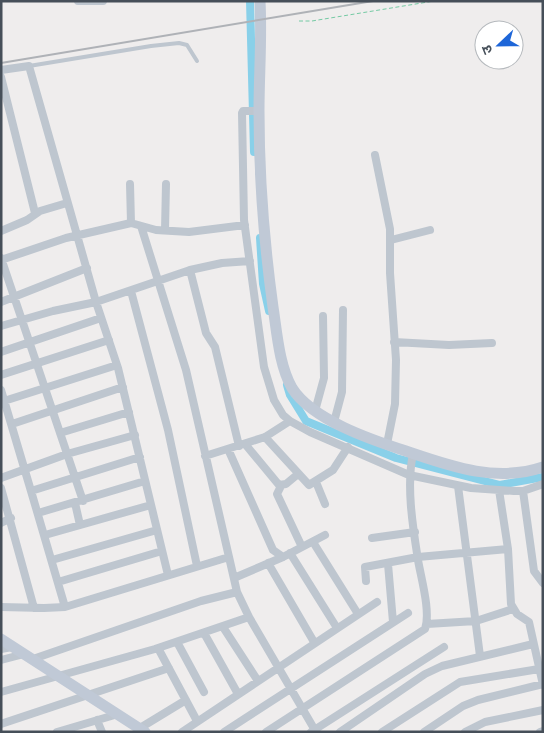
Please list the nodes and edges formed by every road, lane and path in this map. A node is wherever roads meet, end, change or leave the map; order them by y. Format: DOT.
graph roads {
  1 [pos="78,1"];
  2 [pos="103,1"];
  3 [pos="260,1"];
  4 [pos="434,1"];
  5 [pos="514,1"];
  6 [pos="525,1"];
  7 [pos="299,21"];
  8 [pos="197,61"];
  9 [pos="29,66"];
  10 [pos="1,70"];
  11 [pos="1,77"];
  12 [pos="256,112"];
  13 [pos="375,156"];
  14 [pos="130,184"];
  15 [pos="166,184"];
  16 [pos="67,203"];
  17 [pos="36,213"];
  18 [pos="131,223"];
  19 [pos="245,225"];
  20 [pos="141,226"];
  21 [pos="165,230"];
  22 [pos="430,230"];
  23 [pos="1,231"];
  24 [pos="78,235"];
  25 [pos="391,240"];
  26 [pos="1,259"];
  27 [pos="250,261"];
  28 [pos="87,268"];
  29 [pos="190,270"];
  30 [pos="158,282"];
  31 [pos="131,291"];
  32 [pos="13,298"];
  33 [pos="1,302"];
  34 [pos="96,302"];
  35 [pos="344,310"];
  36 [pos="323,316"];
  37 [pos="101,318"];
  38 [pos="21,320"];
  39 [pos="1,326"];
  40 [pos="109,340"];
  41 [pos="394,342"];
  42 [pos="28,343"];
  43 [pos="492,343"];
  44 [pos="1,352"];
  45 [pos="36,363"];
  46 [pos="117,365"];
  47 [pos="1,375"];
  48 [pos="123,386"];
  49 [pos="45,388"];
  50 [pos="1,390"];
  51 [pos="4,401"];
  52 [pos="53,410"];
  53 [pos="315,411"];
  54 [pos="130,412"];
  55 [pos="290,420"];
  56 [pos="334,422"];
  57 [pos="12,424"];
  58 [pos="60,434"];
  59 [pos="135,435"];
  60 [pos="265,436"];
  61 [pos="387,444"];
  62 [pos="242,445"];
  63 [pos="348,448"];
  64 [pos="228,449"];
  65 [pos="67,454"];
  66 [pos="206,456"];
  67 [pos="413,456"];
  68 [pos="140,457"];
  69 [pos="543,467"];
  70 [pos="26,468"];
  71 [pos="409,473"];
  72 [pos="298,474"];
  73 [pos="75,476"];
  74 [pos="1,478"];
  75 [pos="145,481"];
  76 [pos="316,482"];
  77 [pos="543,484"];
  78 [pos="281,486"];
  79 [pos="458,486"];
  80 [pos="1,488"];
  81 [pos="499,490"];
  82 [pos="31,491"];
  83 [pos="523,491"];
  84 [pos="83,501"];
  85 [pos="75,503"];
  86 [pos="325,504"];
  87 [pos="151,505"];
  88 [pos="38,513"];
  89 [pos="11,518"];
  90 [pos="1,523"];
  91 [pos="80,525"];
  92 [pos="157,530"];
  93 [pos="415,532"];
  94 [pos="45,535"];
  95 [pos="325,535"];
  96 [pos="372,538"];
  97 [pos="313,542"];
  98 [pos="302,547"];
  99 [pos="508,549"];
  100 [pos="162,551"];
  101 [pos="466,552"];
  102 [pos="287,555"];
  103 [pos="229,557"];
  104 [pos="418,557"];
  105 [pos="52,560"];
  106 [pos="268,563"];
  107 [pos="388,564"];
  108 [pos="197,566"];
  109 [pos="168,575"];
  110 [pos="234,578"];
  111 [pos="366,581"];
  112 [pos="58,582"];
  113 [pos="543,583"];
  114 [pos="237,592"];
  115 [pos="376,602"];
  116 [pos="65,606"];
  117 [pos="1,607"];
  118 [pos="34,608"];
  119 [pos="512,610"];
  120 [pos="408,613"];
  121 [pos="358,614"];
  122 [pos="249,617"];
  123 [pos="476,620"];
  124 [pos="394,622"];
  125 [pos="426,624"];
  126 [pos="223,627"];
  127 [pos="337,628"];
  128 [pos="204,633"];
  129 [pos="1,639"];
  130 [pos="177,642"];
  131 [pos="314,642"];
  132 [pos="534,644"];
  133 [pos="444,647"];
  134 [pos="6,648"];
  135 [pos="158,648"];
  136 [pos="29,656"];
  137 [pos="480,656"];
  138 [pos="1,660"];
  139 [pos="169,668"];
  140 [pos="278,668"];
  141 [pos="539,669"];
  142 [pos="60,676"];
  143 [pos="258,681"];
  144 [pos="543,685"];
  145 [pos="290,688"];
  146 [pos="1,692"];
  147 [pos="204,692"];
  148 [pos="238,694"];
  149 [pos="89,695"];
  150 [pos="186,700"];
  151 [pos="303,708"];
  152 [pos="543,710"];
  153 [pos="118,714"];
  154 [pos="97,720"];
  155 [pos="197,721"];
  156 [pos="1,724"];
  157 [pos="69,730"];
  158 [pos="142,730"];
  159 [pos="314,731"];
  160 [pos="57,732"];
  161 [pos="102,732"];
  162 [pos="182,732"];
  163 [pos="224,732"];
  164 [pos="266,732"];
  165 [pos="340,732"];
  166 [pos="382,732"];
  167 [pos="424,732"];
  168 [pos="465,732"];
  1 -- 2 [label="street"];
  3 -- 12 [label="street"];
  4 -- 7 [label="path"];
  5 -- 6 [label="path"];
  8 -- 9 [label="lane"];
  9 -- 10 [label="street"];
  9 -- 16 [label="street"];
  11 -- 17 [label="street"];
  12 -- 19 [label="street"];
  12 -- 53 [label="street"];
  13 -- 25 [label="street"];
  14 -- 18 [label="street"];
  15 -- 21 [label="street"];
  16 -- 17 [label="street"];
  16 -- 24 [label="street"];
  17 -- 23 [label="street"];
  18 -- 20 [label="street"];
  18 -- 24 [label="street"];
  19 -- 21 [label="street"];
  19 -- 27 [label="street"];
  20 -- 21 [label="street"];
  20 -- 30 [label="street"];
  22 -- 25 [label="street"];
  24 -- 26 [label="street"];
  24 -- 28 [label="street"];
  25 -- 41 [label="street"];
  26 -- 32 [label="street"];
  27 -- 29 [label="street"];
  27 -- 55 [label="street"];
  28 -- 32 [label="street"];
  28 -- 34 [label="street"];
  29 -- 30 [label="street"];
  29 -- 62 [label="street"];
  30 -- 31 [label="street"];
  30 -- 66 [label="street"];
  31 -- 34 [label="street"];
  31 -- 108 [label="street"];
  32 -- 33 [label="street"];
  32 -- 38 [label="street"];
  34 -- 37 [label="street"];
  34 -- 38 [label="street"];
  35 -- 56 [label="street"];
  36 -- 53 [label="street"];
  37 -- 40 [label="street"];
  37 -- 42 [label="street"];
  38 -- 39 [label="street"];
  38 -- 42 [label="street"];
  40 -- 45 [label="street"];
  40 -- 46 [label="street"];
  41 -- 43 [label="street"];
  41 -- 61 [label="street"];
  42 -- 44 [label="street"];
  42 -- 45 [label="street"];
  45 -- 47 [label="street"];
  45 -- 49 [label="street"];
  46 -- 48 [label="street"];
  46 -- 49 [label="street"];
  48 -- 52 [label="street"];
  48 -- 54 [label="street"];
  49 -- 51 [label="street"];
  49 -- 52 [label="street"];
  50 -- 51 [label="street"];
  51 -- 57 [label="street"];
  52 -- 57 [label="street"];
  52 -- 58 [label="street"];
  53 -- 56 [label="street"];
  54 -- 58 [label="street"];
  54 -- 59 [label="street"];
  55 -- 60 [label="street"];
  55 -- 63 [label="street"];
  56 -- 61 [label="street"];
  57 -- 70 [label="street"];
  58 -- 65 [label="street"];
  59 -- 65 [label="street"];
  59 -- 68 [label="street"];
  60 -- 62 [label="street"];
  60 -- 72 [label="street"];
  61 -- 67 [label="street"];
  62 -- 64 [label="street"];
  62 -- 78 [label="street"];
  63 -- 71 [label="street"];
  63 -- 76 [label="street"];
  64 -- 66 [label="street"];
  64 -- 102 [label="street"];
  65 -- 70 [label="street"];
  65 -- 73 [label="street"];
  66 -- 103 [label="street"];
  67 -- 69 [label="street"];
  67 -- 71 [label="street"];
  68 -- 73 [label="street"];
  68 -- 75 [label="street"];
  70 -- 74 [label="street"];
  70 -- 82 [label="street"];
  71 -- 79 [label="street"];
  71 -- 93 [label="street"];
  72 -- 76 [label="street"];
  72 -- 78 [label="street"];
  73 -- 82 [label="street"];
  73 -- 84 [label="street"];
  75 -- 84 [label="street"];
  75 -- 87 [label="street"];
  76 -- 86 [label="street"];
  77 -- 83 [label="street"];
  78 -- 98 [label="street"];
  79 -- 81 [label="street"];
  79 -- 101 [label="street"];
  80 -- 89 [label="street"];
  81 -- 83 [label="street"];
  81 -- 99 [label="street"];
  82 -- 88 [label="street"];
  83 -- 113 [label="street"];
  84 -- 85 [label="street"];
  85 -- 88 [label="street"];
  85 -- 91 [label="street"];
  87 -- 91 [label="street"];
  87 -- 92 [label="street"];
  88 -- 94 [label="street"];
  89 -- 90 [label="street"];
  89 -- 118 [label="street"];
  91 -- 94 [label="street"];
  92 -- 100 [label="street"];
  92 -- 105 [label="street"];
  93 -- 96 [label="street"];
  93 -- 104 [label="street"];
  94 -- 105 [label="street"];
  95 -- 97 [label="street"];
  97 -- 98 [label="street"];
  97 -- 121 [label="street"];
  98 -- 102 [label="street"];
  99 -- 101 [label="street"];
  99 -- 119 [label="street"];
  100 -- 109 [label="street"];
  100 -- 112 [label="street"];
  101 -- 104 [label="street"];
  101 -- 123 [label="street"];
  102 -- 106 [label="street"];
  102 -- 127 [label="street"];
  103 -- 108 [label="street"];
  103 -- 110 [label="street"];
  104 -- 107 [label="street"];
  104 -- 125 [label="street"];
  105 -- 112 [label="street"];
  106 -- 110 [label="street"];
  106 -- 131 [label="street"];
  107 -- 111 [label="street"];
  107 -- 124 [label="street"];
  108 -- 109 [label="street"];
  109 -- 116 [label="street"];
  110 -- 114 [label="street"];
  112 -- 116 [label="street"];
  114 -- 122 [label="street"];
  114 -- 136 [label="street"];
  115 -- 121 [label="street"];
  116 -- 118 [label="street"];
  117 -- 118 [label="street"];
  119 -- 123 [label="street"];
  119 -- 132 [label="street"];
  120 -- 124 [label="street"];
  121 -- 127 [label="street"];
  122 -- 126 [label="street"];
  122 -- 140 [label="street"];
  123 -- 125 [label="street"];
  123 -- 137 [label="street"];
  124 -- 145 [label="street"];
  125 -- 151 [label="street"];
  126 -- 128 [label="street"];
  126 -- 143 [label="street"];
  127 -- 131 [label="street"];
  128 -- 130 [label="street"];
  128 -- 148 [label="street"];
  129 -- 134 [label="street"];
  130 -- 135 [label="street"];
  130 -- 147 [label="street"];
  131 -- 140 [label="street"];
  132 -- 137 [label="street"];
  132 -- 141 [label="street"];
  133 -- 159 [label="street"];
  134 -- 136 [label="street"];
  135 -- 139 [label="street"];
  135 -- 142 [label="street"];
  136 -- 138 [label="street"];
  136 -- 142 [label="street"];
  137 -- 165 [label="street"];
  139 -- 149 [label="street"];
  139 -- 150 [label="street"];
  140 -- 143 [label="street"];
  140 -- 145 [label="street"];
  141 -- 144 [label="street"];
  141 -- 166 [label="street"];
  142 -- 146 [label="street"];
  142 -- 149 [label="street"];
  143 -- 148 [label="street"];
  144 -- 167 [label="street"];
  145 -- 151 [label="street"];
  145 -- 163 [label="street"];
  148 -- 155 [label="street"];
  149 -- 153 [label="street"];
  149 -- 156 [label="street"];
  150 -- 155 [label="street"];
  150 -- 158 [label="street"];
  151 -- 159 [label="street"];
  151 -- 164 [label="street"];
  152 -- 168 [label="street"];
  153 -- 154 [label="street"];
  153 -- 158 [label="street"];
  154 -- 157 [label="street"];
  154 -- 161 [label="street"];
  155 -- 162 [label="street"];
  157 -- 160 [label="street"];
}
